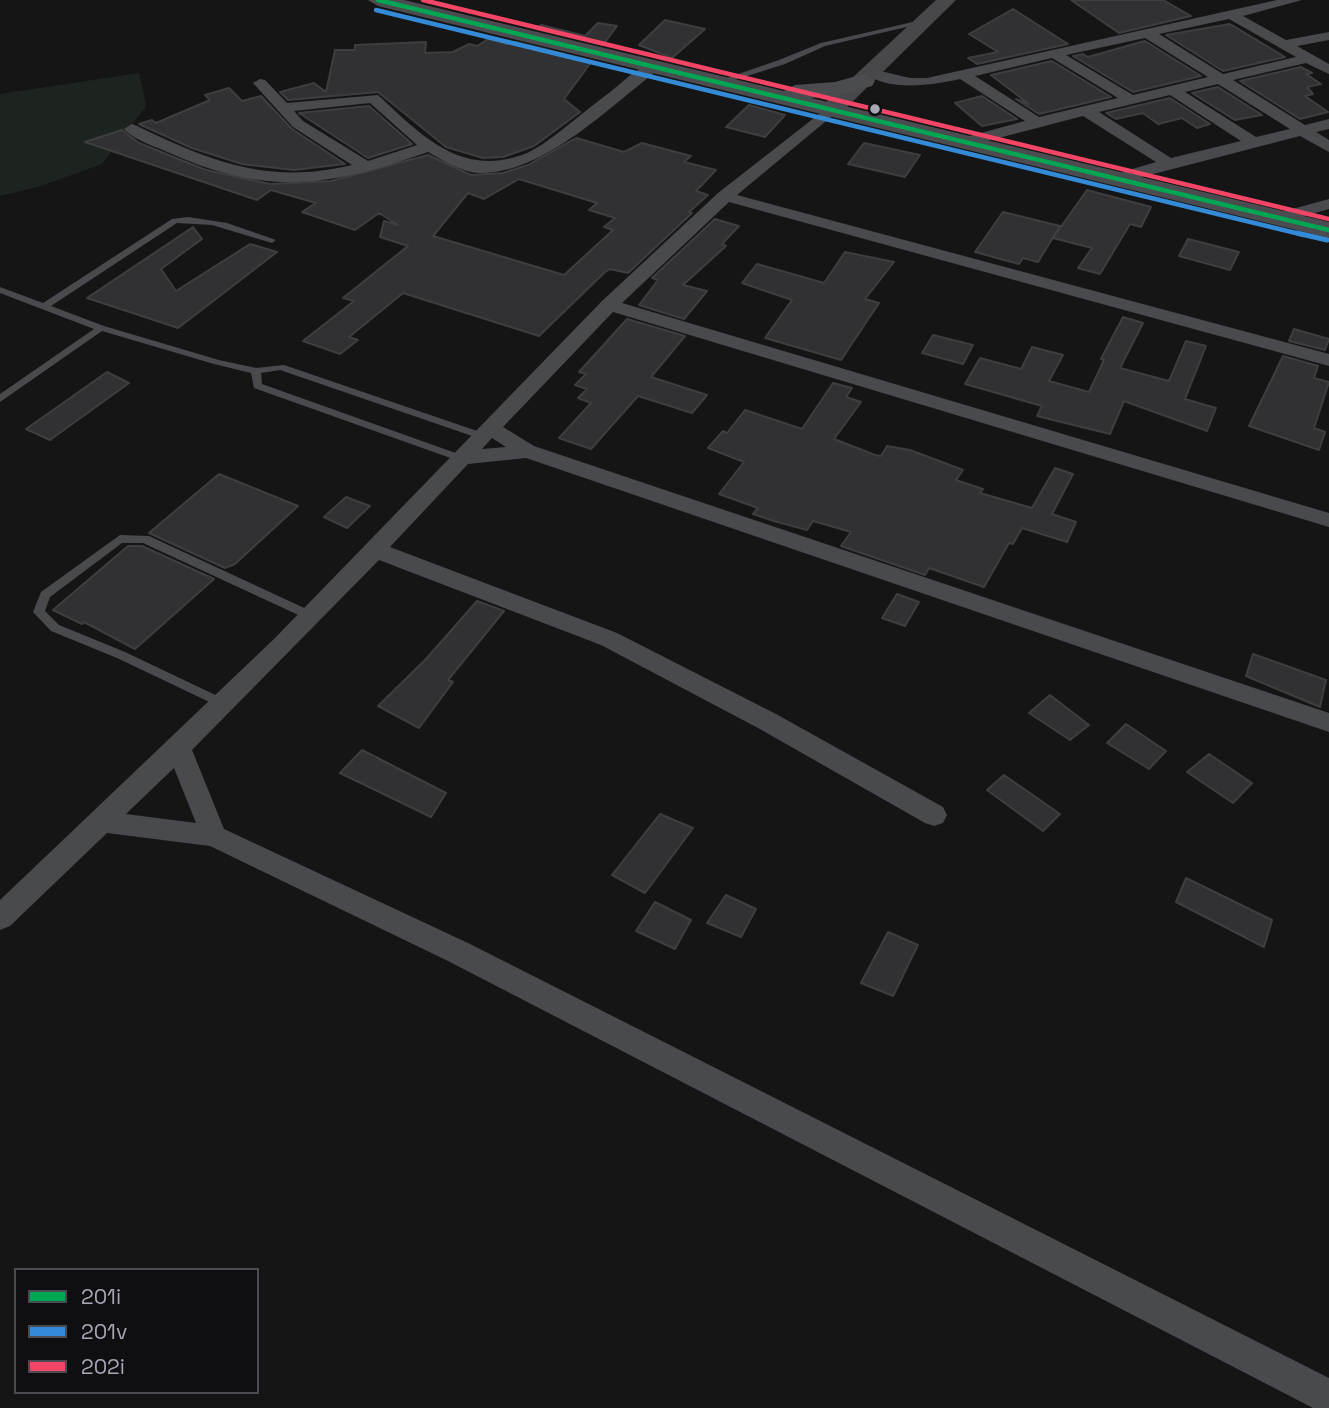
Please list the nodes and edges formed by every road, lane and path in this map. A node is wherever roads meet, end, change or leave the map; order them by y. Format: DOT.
graph roads {
  1 [pos="378,0"];
  2 [pos="947,0"];
  3 [pos="1295,0"];
  4 [pos="1230,13"];
  5 [pos="926,21"];
  6 [pos="1146,32"];
  7 [pos="1329,36"];
  8 [pos="1286,44"];
  9 [pos="1054,54"];
  10 [pos="1309,58"];
  11 [pos="653,66"];
  12 [pos="1329,70"];
  13 [pos="962,74"];
  14 [pos="866,79"];
  15 [pos="1222,79"];
  16 [pos="719,82"];
  17 [pos="260,83"];
  18 [pos="1172,90"];
  19 [pos="762,92"];
  20 [pos="1133,101"];
  21 [pos="282,108"];
  22 [pos="832,109"];
  23 [pos="1085,110"];
  24 [pos="1037,122"];
  25 [pos="1329,124"];
  26 [pos="132,129"];
  27 [pos="914,129"];
  28 [pos="1304,130"];
  29 [pos="964,142"];
  30 [pos="1253,142"];
  31 [pos="430,146"];
  32 [pos="1329,147"];
  33 [pos="1169,163"];
  34 [pos="365,166"];
  35 [pos="1115,179"];
  36 [pos="724,196"];
  37 [pos="1329,204"];
  38 [pos="1280,218"];
  39 [pos="1329,230"];
  40 [pos="272,240"];
  41 [pos="0,290"];
  42 [pos="608,305"];
  43 [pos="45,306"];
  44 [pos="101,328"];
  45 [pos="1329,360"];
  46 [pos="256,371"];
  47 [pos="0,399"];
  48 [pos="486,432"];
  49 [pos="527,451"];
  50 [pos="460,458"];
  51 [pos="1329,520"];
  52 [pos="375,550"];
  53 [pos="311,616"];
  54 [pos="223,704"];
  55 [pos="1329,723"];
  56 [pos="179,749"];
  57 [pos="934,815"];
  58 [pos="101,822"];
  59 [pos="214,835"];
  60 [pos="0,918"];
  61 [pos="1329,1396"];
  1 -- 11 [label="main road"];
  2 -- 5 [label="main road"];
  3 -- 4 [label="street"];
  4 -- 6 [label="street"];
  4 -- 8 [label="street"];
  5 -- 14 [label="main road"];
  5 -- 16 [label="lane"];
  6 -- 9 [label="street"];
  6 -- 15 [label="street"];
  7 -- 8 [label="street"];
  8 -- 10 [label="street"];
  9 -- 13 [label="street"];
  9 -- 20 [label="street"];
  10 -- 12 [label="street"];
  10 -- 15 [label="street"];
  11 -- 16 [label="main road"];
  11 -- 31 [label="street"];
  13 -- 14 [label="street"];
  13 -- 24 [label="street"];
  14 -- 19 [label="main road"];
  14 -- 22 [label="main road"];
  14 -- 27 [label="main road"];
  15 -- 18 [label="street"];
  15 -- 28 [label="street"];
  16 -- 19 [label="main road"];
  17 -- 21 [label="street"];
  18 -- 20 [label="street"];
  18 -- 30 [label="street"];
  19 -- 22 [label="main road"];
  20 -- 23 [label="street"];
  21 -- 31 [label="street"];
  21 -- 34 [label="street"];
  22 -- 27 [label="main road"];
  22 -- 36 [label="street"];
  23 -- 24 [label="street"];
  23 -- 33 [label="street"];
  24 -- 29 [label="street"];
  25 -- 28 [label="street"];
  26 -- 34 [label="street"];
  27 -- 29 [label="main road"];
  28 -- 30 [label="street"];
  28 -- 32 [label="street"];
  29 -- 35 [label="main road"];
  30 -- 33 [label="street"];
  31 -- 34 [label="street"];
  33 -- 35 [label="street"];
  35 -- 38 [label="main road"];
  36 -- 42 [label="street"];
  36 -- 45 [label="street"];
  37 -- 38 [label="street"];
  38 -- 39 [label="main road"];
  40 -- 43 [label="lane"];
  41 -- 43 [label="lane"];
  42 -- 48 [label="street"];
  42 -- 51 [label="street"];
  43 -- 44 [label="lane"];
  44 -- 46 [label="lane"];
  44 -- 47 [label="lane"];
  46 -- 48 [label="lane"];
  46 -- 50 [label="lane"];
  48 -- 49 [label="street"];
  48 -- 50 [label="street"];
  49 -- 50 [label="street"];
  49 -- 55 [label="street"];
  50 -- 52 [label="street"];
  52 -- 53 [label="street"];
  52 -- 57 [label="street"];
  53 -- 54 [label="street"];
  53 -- 54 [label="lane"];
  54 -- 56 [label="street"];
  56 -- 58 [label="street"];
  56 -- 59 [label="street"];
  58 -- 59 [label="street"];
  58 -- 60 [label="street"];
  59 -- 61 [label="street"];
}
